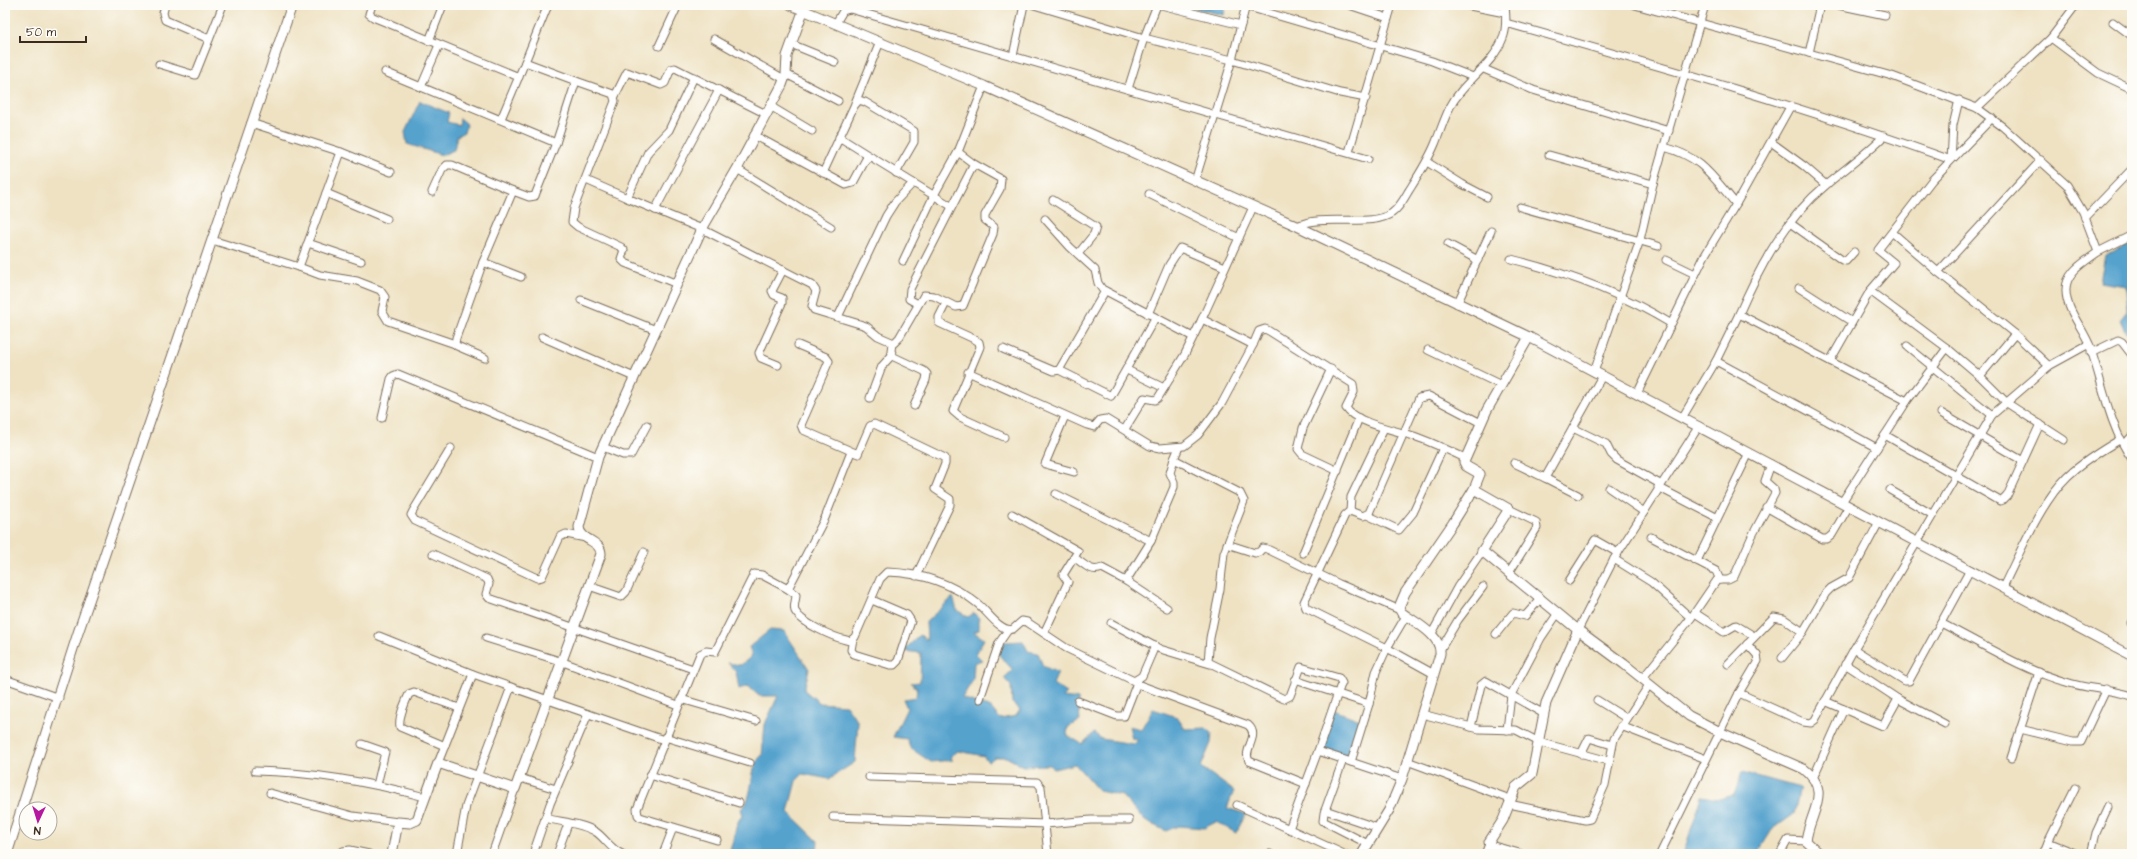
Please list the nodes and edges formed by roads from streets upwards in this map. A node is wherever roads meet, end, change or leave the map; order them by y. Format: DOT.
graph roads {
  1 [pos="166,5"];
  2 [pos="223,5"];
  3 [pos="292,5"];
  4 [pos="372,5"];
  5 [pos="442,5"];
  6 [pos="538,5"];
  7 [pos="678,5"];
  8 [pos="791,5"];
  9 [pos="1024,5"];
  10 [pos="1034,5"];
  11 [pos="1157,5"];
  12 [pos="1161,5"];
  13 [pos="1246,5"];
  14 [pos="1349,5"];
  15 [pos="1392,5"];
  16 [pos="1465,5"];
  17 [pos="1505,5"];
  18 [pos="1635,5"];
  19 [pos="1705,5"];
  20 [pos="1820,5"];
  21 [pos="1838,5"];
  22 [pos="2076,5"];
  23 [pos="547,7"];
  24 [pos="805,8"];
  25 [pos="1505,13"];
  26 [pos="1885,15"];
  27 [pos="1388,18"];
  28 [pos="2113,22"];
  29 [pos="836,23"];
  30 [pos="1506,23"];
  31 [pos="1699,24"];
  32 [pos="1241,26"];
  33 [pos="2132,36"];
  34 [pos="714,38"];
  35 [pos="1144,38"];
  36 [pos="2051,38"];
  37 [pos="209,39"];
  38 [pos="429,41"];
  39 [pos="880,42"];
  40 [pos="791,44"];
  41 [pos="439,45"];
  42 [pos="1380,45"];
  43 [pos="659,46"];
  44 [pos="1809,53"];
  45 [pos="1013,56"];
  46 [pos="1232,60"];
  47 [pos="524,62"];
  48 [pos="835,62"];
  49 [pos="159,64"];
  50 [pos="1484,69"];
  51 [pos="385,72"];
  52 [pos="1686,75"];
  53 [pos="785,76"];
  54 [pos="1473,76"];
  55 [pos="519,77"];
  56 [pos="694,77"];
  57 [pos="576,81"];
  58 [pos="984,86"];
  59 [pos="421,87"];
  60 [pos="1128,89"];
  61 [pos="2132,89"];
  62 [pos="719,90"];
  63 [pos="615,96"];
  64 [pos="1366,98"];
  65 [pos="1959,100"];
  66 [pos="838,101"];
  67 [pos="854,106"];
  68 [pos="1790,107"];
  69 [pos="1979,107"];
  70 [pos="768,110"];
  71 [pos="1216,115"];
  72 [pos="1992,118"];
  73 [pos="501,119"];
  74 [pos="251,123"];
  75 [pos="812,131"];
  76 [pos="1669,131"];
  77 [pos="754,135"];
  78 [pos="1884,136"];
  79 [pos="840,138"];
  80 [pos="1772,142"];
  81 [pos="556,143"];
  82 [pos="1664,147"];
  83 [pos="341,152"];
  84 [pos="958,152"];
  85 [pos="1349,152"];
  86 [pos="1549,155"];
  87 [pos="870,157"];
  88 [pos="1368,159"];
  89 [pos="1951,160"];
  90 [pos="2041,160"];
  91 [pos="1427,162"];
  92 [pos="974,164"];
  93 [pos="737,169"];
  94 [pos="2132,169"];
  95 [pos="391,172"];
  96 [pos="823,173"];
  97 [pos="896,173"];
  98 [pos="586,180"];
  99 [pos="1195,181"];
  100 [pos="913,183"];
  101 [pos="1653,184"];
  102 [pos="1826,185"];
  103 [pos="512,191"];
  104 [pos="432,192"];
  105 [pos="326,193"];
  106 [pos="1149,194"];
  107 [pos="934,195"];
  108 [pos="1488,197"];
  109 [pos="627,198"];
  110 [pos="1053,200"];
  111 [pos="1736,204"];
  112 [pos="951,206"];
  113 [pos="1253,207"];
  114 [pos="1520,207"];
  115 [pos="655,210"];
  116 [pos="1045,218"];
  117 [pos="2085,218"];
  118 [pos="387,219"];
  119 [pos="1790,223"];
  120 [pos="831,226"];
  121 [pos="1297,226"];
  122 [pos="702,229"];
  123 [pos="1491,231"];
  124 [pos="1893,233"];
  125 [pos="2132,235"];
  126 [pos="1239,238"];
  127 [pos="212,240"];
  128 [pos="1640,240"];
  129 [pos="308,243"];
  130 [pos="1448,244"];
  131 [pos="1658,246"];
  132 [pos="1854,252"];
  133 [pos="2098,252"];
  134 [pos="1078,254"];
  135 [pos="1511,259"];
  136 [pos="1478,260"];
  137 [pos="1666,260"];
  138 [pos="361,261"];
  139 [pos="903,261"];
  140 [pos="483,262"];
  141 [pos="299,267"];
  142 [pos="1226,267"];
  143 [pos="783,270"];
  144 [pos="1938,272"];
  145 [pos="1695,274"];
  146 [pos="521,277"];
  147 [pos="677,284"];
  148 [pos="1799,288"];
  149 [pos="1105,290"];
  150 [pos="1870,291"];
  151 [pos="1622,296"];
  152 [pos="581,300"];
  153 [pos="946,303"];
  154 [pos="918,304"];
  155 [pos="1457,304"];
  156 [pos="1148,314"];
  157 [pos="1739,314"];
  158 [pos="838,317"];
  159 [pos="1155,318"];
  160 [pos="1202,319"];
  161 [pos="1670,322"];
  162 [pos="1852,322"];
  163 [pos="656,330"];
  164 [pos="2015,334"];
  165 [pos="542,337"];
  166 [pos="1193,337"];
  167 [pos="1529,337"];
  168 [pos="892,343"];
  169 [pos="455,344"];
  170 [pos="2089,344"];
  171 [pos="798,345"];
  172 [pos="1253,345"];
  173 [pos="1907,346"];
  174 [pos="1947,348"];
  175 [pos="1003,349"];
  176 [pos="1428,350"];
  177 [pos="2091,353"];
  178 [pos="892,355"];
  179 [pos="2132,355"];
  180 [pos="486,358"];
  181 [pos="1716,361"];
  182 [pos="1830,361"];
  183 [pos="778,365"];
  184 [pos="1933,366"];
  185 [pos="2049,366"];
  186 [pos="1331,369"];
  187 [pos="1059,370"];
  188 [pos="1127,370"];
  189 [pos="968,372"];
  190 [pos="1598,374"];
  191 [pos="1980,376"];
  192 [pos="634,377"];
  193 [pos="1501,385"];
  194 [pos="1164,388"];
  195 [pos="1637,394"];
  196 [pos="870,398"];
  197 [pos="1907,402"];
  198 [pos="2007,403"];
  199 [pos="914,406"];
  200 [pos="1941,413"];
  201 [pos="1992,415"];
  202 [pos="1065,416"];
  203 [pos="382,418"];
  204 [pos="1359,418"];
  205 [pos="1682,418"];
  206 [pos="1481,422"];
  207 [pos="2040,424"];
  208 [pos="648,425"];
  209 [pos="1699,426"];
  210 [pos="1384,428"];
  211 [pos="1573,428"];
  212 [pos="1125,429"];
  213 [pos="1402,434"];
  214 [pos="1885,435"];
  215 [pos="1980,436"];
  216 [pos="2132,436"];
  217 [pos="1004,437"];
  218 [pos="2064,440"];
  219 [pos="2122,442"];
  220 [pos="602,447"];
  221 [pos="1179,447"];
  222 [pos="451,448"];
  223 [pos="1443,448"];
  224 [pos="1877,448"];
  225 [pos="851,452"];
  226 [pos="1749,452"];
  227 [pos="598,457"];
  228 [pos="1465,458"];
  229 [pos="2132,459"];
  230 [pos="1174,460"];
  231 [pos="2023,461"];
  232 [pos="1514,462"];
  233 [pos="1771,464"];
  234 [pos="1074,472"];
  235 [pos="1338,472"];
  236 [pos="1955,476"];
  237 [pos="1545,478"];
  238 [pos="1659,486"];
  239 [pos="1609,488"];
  240 [pos="1474,489"];
  241 [pos="1890,490"];
  242 [pos="1056,494"];
  243 [pos="1578,495"];
  244 [pos="1845,504"];
  245 [pos="1766,508"];
  246 [pos="1509,509"];
  247 [pos="1350,511"];
  248 [pos="1644,512"];
  249 [pos="1012,514"];
  250 [pos="1933,515"];
  251 [pos="1367,516"];
  252 [pos="1716,517"];
  253 [pos="1879,522"];
  254 [pos="1651,537"];
  255 [pos="586,538"];
  256 [pos="1151,541"];
  257 [pos="1917,542"];
  258 [pos="1227,544"];
  259 [pos="1482,551"];
  260 [pos="644,552"];
  261 [pos="1303,553"];
  262 [pos="433,554"];
  263 [pos="1616,556"];
  264 [pos="1075,558"];
  265 [pos="1697,561"];
  266 [pos="1970,570"];
  267 [pos="1509,573"];
  268 [pos="1317,574"];
  269 [pos="916,576"];
  270 [pos="1720,580"];
  271 [pos="1126,581"];
  272 [pos="1569,581"];
  273 [pos="589,586"];
  274 [pos="1483,587"];
  275 [pos="2003,587"];
  276 [pos="788,588"];
  277 [pos="1541,598"];
  278 [pos="872,600"];
  279 [pos="1167,608"];
  280 [pos="1403,613"];
  281 [pos="1558,613"];
  282 [pos="1693,616"];
  283 [pos="1111,622"];
  284 [pos="1941,623"];
  285 [pos="574,628"];
  286 [pos="1008,630"];
  287 [pos="1578,630"];
  288 [pos="1044,632"];
  289 [pos="1803,632"];
  290 [pos="1496,634"];
  291 [pos="1431,635"];
  292 [pos="379,636"];
  293 [pos="1754,636"];
  294 [pos="486,638"];
  295 [pos="853,639"];
  296 [pos="1747,644"];
  297 [pos="1155,646"];
  298 [pos="1387,648"];
  299 [pos="1854,649"];
  300 [pos="1440,650"];
  301 [pos="2132,656"];
  302 [pos="1782,658"];
  303 [pos="563,662"];
  304 [pos="1210,664"];
  305 [pos="1728,664"];
  306 [pos="1845,664"];
  307 [pos="693,669"];
  308 [pos="2039,672"];
  309 [pos="472,674"];
  310 [pos="1434,674"];
  311 [pos="5,679"];
  312 [pos="1295,680"];
  313 [pos="1137,682"];
  314 [pos="1645,682"];
  315 [pos="510,687"];
  316 [pos="2106,689"];
  317 [pos="1739,693"];
  318 [pos="1338,694"];
  319 [pos="1511,695"];
  320 [pos="2132,696"];
  321 [pos="58,698"];
  322 [pos="549,699"];
  323 [pos="980,699"];
  324 [pos="1898,699"];
  325 [pos="1597,700"];
  326 [pos="1078,701"];
  327 [pos="1825,701"];
  328 [pos="679,702"];
  329 [pos="1369,704"];
  330 [pos="459,708"];
  331 [pos="1844,710"];
  332 [pos="588,714"];
  333 [pos="1422,714"];
  334 [pos="1544,714"];
  335 [pos="1626,718"];
  336 [pos="756,722"];
  337 [pos="1946,724"];
  338 [pos="1621,726"];
  339 [pos="1471,727"];
  340 [pos="2020,729"];
  341 [pos="1507,730"];
  342 [pos="1719,731"];
  343 [pos="664,739"];
  344 [pos="1539,742"];
  345 [pos="362,744"];
  346 [pos="1612,745"];
  347 [pos="445,746"];
  348 [pos="1318,751"];
  349 [pos="1581,754"];
  350 [pos="2011,758"];
  351 [pos="1706,759"];
  352 [pos="1343,760"];
  353 [pos="1407,761"];
  354 [pos="1609,761"];
  355 [pos="1351,762"];
  356 [pos="438,763"];
  357 [pos="750,763"];
  358 [pos="255,771"];
  359 [pos="650,775"];
  360 [pos="477,776"];
  361 [pos="1814,776"];
  362 [pos="869,777"];
  363 [pos="520,778"];
  364 [pos="1402,778"];
  365 [pos="1306,784"];
  366 [pos="377,785"];
  367 [pos="2075,788"];
  368 [pos="515,789"];
  369 [pos="556,789"];
  370 [pos="270,793"];
  371 [pos="424,797"];
  372 [pos="1510,802"];
  373 [pos="739,803"];
  374 [pos="1237,805"];
  375 [pos="2108,807"];
  376 [pos="1325,810"];
  377 [pos="833,817"];
  378 [pos="545,818"];
  379 [pos="1129,820"];
  380 [pos="398,822"];
  381 [pos="568,824"];
  382 [pos="1046,824"];
  383 [pos="673,828"];
  384 [pos="1378,828"];
  385 [pos="1289,829"];
  386 [pos="717,840"];
  387 [pos="1806,841"];
  388 [pos="2048,842"];
  389 [pos="1368,844"];
  390 [pos="1489,844"];
  391 [pos="7,854"];
  392 [pos="341,854"];
  393 [pos="369,854"];
  394 [pos="392,854"];
  395 [pos="456,854"];
  396 [pos="492,854"];
  397 [pos="533,854"];
  398 [pos="557,854"];
  399 [pos="622,854"];
  400 [pos="663,854"];
  401 [pos="1048,854"];
  402 [pos="1344,854"];
  403 [pos="1362,854"];
  404 [pos="1485,854"];
  405 [pos="1519,854"];
  406 [pos="1660,854"];
  407 [pos="1780,854"];
  408 [pos="1820,854"];
  409 [pos="2043,854"];
  410 [pos="2077,854"];
  411 [pos="2091,854"];
  1 -- 37 [label="street"];
  2 -- 37 [label="street"];
  3 -- 74 [label="street"];
  4 -- 38 [label="street"];
  5 -- 38 [label="street"];
  6 -- 23 [label="street"];
  7 -- 43 [label="street"];
  8 -- 24 [label="street"];
  9 -- 45 [label="street"];
  10 -- 35 [label="street"];
  11 -- 35 [label="street"];
  12 -- 32 [label="street"];
  13 -- 32 [label="street"];
  13 -- 42 [label="street"];
  14 -- 27 [label="street"];
  15 -- 27 [label="street"];
  16 -- 25 [label="street"];
  17 -- 25 [label="street"];
  18 -- 31 [label="street"];
  19 -- 31 [label="street"];
  20 -- 44 [label="street"];
  21 -- 26 [label="street"];
  22 -- 36 [label="street"];
  23 -- 47 [label="street"];
  24 -- 29 [label="street"];
  24 -- 40 [label="street"];
  25 -- 30 [label="street"];
  27 -- 42 [label="street"];
  28 -- 33 [label="street"];
  29 -- 39 [label="street"];
  29 -- 45 [label="street"];
  30 -- 50 [label="street"];
  30 -- 52 [label="street"];
  31 -- 44 [label="street"];
  31 -- 52 [label="street"];
  32 -- 46 [label="street"];
  34 -- 53 [label="street"];
  35 -- 46 [label="street"];
  35 -- 60 [label="street"];
  36 -- 61 [label="street"];
  36 -- 69 [label="street"];
  37 -- 49 [label="street"];
  38 -- 41 [label="street"];
  39 -- 58 [label="street"];
  39 -- 67 [label="street"];
  40 -- 48 [label="street"];
  40 -- 53 [label="street"];
  41 -- 55 [label="street"];
  41 -- 59 [label="street"];
  42 -- 54 [label="street"];
  42 -- 64 [label="street"];
  44 -- 65 [label="street"];
  45 -- 60 [label="street"];
  46 -- 64 [label="street"];
  46 -- 71 [label="street"];
  47 -- 55 [label="street"];
  47 -- 57 [label="street"];
  50 -- 54 [label="street"];
  50 -- 76 [label="street"];
  51 -- 59 [label="street"];
  52 -- 68 [label="street"];
  52 -- 76 [label="street"];
  53 -- 66 [label="street"];
  53 -- 70 [label="street"];
  54 -- 91 [label="street"];
  55 -- 73 [label="street"];
  56 -- 62 [label="street"];
  56 -- 63 [label="street"];
  56 -- 109 [label="street"];
  57 -- 63 [label="street"];
  57 -- 81 [label="street"];
  58 -- 84 [label="street"];
  58 -- 99 [label="street"];
  59 -- 73 [label="street"];
  60 -- 71 [label="street"];
  62 -- 70 [label="street"];
  62 -- 115 [label="street"];
  63 -- 98 [label="street"];
  64 -- 85 [label="street"];
  65 -- 69 [label="street"];
  65 -- 89 [label="street"];
  67 -- 79 [label="street"];
  67 -- 97 [label="street"];
  68 -- 78 [label="street"];
  68 -- 80 [label="street"];
  69 -- 72 [label="street"];
  70 -- 75 [label="street"];
  70 -- 77 [label="street"];
  71 -- 85 [label="street"];
  71 -- 99 [label="street"];
  72 -- 89 [label="street"];
  72 -- 90 [label="street"];
  73 -- 81 [label="street"];
  74 -- 83 [label="street"];
  74 -- 127 [label="street"];
  76 -- 82 [label="street"];
  77 -- 93 [label="street"];
  77 -- 96 [label="street"];
  78 -- 89 [label="street"];
  78 -- 102 [label="street"];
  79 -- 87 [label="street"];
  79 -- 96 [label="street"];
  80 -- 102 [label="street"];
  80 -- 111 [label="street"];
  81 -- 103 [label="street"];
  82 -- 101 [label="street"];
  82 -- 111 [label="street"];
  83 -- 95 [label="street"];
  83 -- 105 [label="street"];
  84 -- 92 [label="street"];
  84 -- 107 [label="street"];
  85 -- 88 [label="street"];
  86 -- 101 [label="street"];
  87 -- 96 [label="street"];
  87 -- 97 [label="street"];
  89 -- 124 [label="street"];
  90 -- 117 [label="street"];
  90 -- 144 [label="street"];
  91 -- 108 [label="street"];
  91 -- 121 [label="street"];
  92 -- 112 [label="street"];
  92 -- 153 [label="street"];
  93 -- 120 [label="street"];
  93 -- 122 [label="street"];
  94 -- 117 [label="street"];
  97 -- 100 [label="street"];
  98 -- 109 [label="street"];
  98 -- 147 [label="street"];
  99 -- 113 [label="street"];
  100 -- 107 [label="street"];
  100 -- 158 [label="street"];
  101 -- 128 [label="street"];
  102 -- 119 [label="street"];
  103 -- 104 [label="street"];
  103 -- 140 [label="street"];
  105 -- 118 [label="street"];
  105 -- 129 [label="street"];
  106 -- 126 [label="street"];
  107 -- 112 [label="street"];
  107 -- 139 [label="street"];
  109 -- 115 [label="street"];
  110 -- 134 [label="street"];
  111 -- 145 [label="street"];
  112 -- 154 [label="street"];
  113 -- 121 [label="street"];
  113 -- 126 [label="street"];
  114 -- 128 [label="street"];
  115 -- 122 [label="street"];
  116 -- 134 [label="street"];
  117 -- 133 [label="street"];
  119 -- 132 [label="street"];
  119 -- 157 [label="street"];
  121 -- 155 [label="street"];
  122 -- 143 [label="street"];
  122 -- 147 [label="street"];
  123 -- 136 [label="street"];
  124 -- 144 [label="street"];
  124 -- 150 [label="street"];
  125 -- 133 [label="street"];
  126 -- 142 [label="street"];
  127 -- 141 [label="street"];
  127 -- 321 [label="street"];
  128 -- 131 [label="street"];
  128 -- 151 [label="street"];
  129 -- 138 [label="street"];
  129 -- 141 [label="street"];
  130 -- 136 [label="street"];
  133 -- 170 [label="street"];
  134 -- 149 [label="street"];
  135 -- 151 [label="street"];
  136 -- 155 [label="street"];
  137 -- 145 [label="street"];
  140 -- 146 [label="street"];
  140 -- 169 [label="street"];
  141 -- 169 [label="street"];
  142 -- 156 [label="street"];
  142 -- 160 [label="street"];
  143 -- 158 [label="street"];
  143 -- 183 [label="street"];
  144 -- 164 [label="street"];
  145 -- 161 [label="street"];
  147 -- 163 [label="street"];
  148 -- 162 [label="street"];
  149 -- 156 [label="street"];
  149 -- 187 [label="street"];
  150 -- 162 [label="street"];
  150 -- 174 [label="street"];
  151 -- 161 [label="street"];
  151 -- 190 [label="street"];
  152 -- 163 [label="street"];
  153 -- 154 [label="street"];
  153 -- 189 [label="street"];
  154 -- 168 [label="street"];
  155 -- 167 [label="street"];
  156 -- 159 [label="street"];
  157 -- 181 [label="street"];
  157 -- 182 [label="street"];
  158 -- 168 [label="street"];
  159 -- 166 [label="street"];
  159 -- 188 [label="street"];
  160 -- 166 [label="street"];
  160 -- 172 [label="street"];
  161 -- 195 [label="street"];
  162 -- 182 [label="street"];
  163 -- 192 [label="street"];
  164 -- 185 [label="street"];
  164 -- 191 [label="street"];
  165 -- 192 [label="street"];
  166 -- 194 [label="street"];
  167 -- 190 [label="street"];
  167 -- 193 [label="street"];
  168 -- 178 [label="street"];
  169 -- 180 [label="street"];
  170 -- 177 [label="street"];
  170 -- 185 [label="street"];
  171 -- 225 [label="street"];
  172 -- 186 [label="street"];
  172 -- 221 [label="street"];
  173 -- 184 [label="street"];
  174 -- 184 [label="street"];
  174 -- 191 [label="street"];
  175 -- 187 [label="street"];
  176 -- 193 [label="street"];
  177 -- 179 [label="street"];
  177 -- 219 [label="street"];
  178 -- 196 [label="street"];
  178 -- 199 [label="street"];
  181 -- 205 [label="street"];
  181 -- 224 [label="street"];
  182 -- 197 [label="street"];
  184 -- 197 [label="street"];
  184 -- 201 [label="street"];
  185 -- 198 [label="street"];
  186 -- 204 [label="street"];
  186 -- 235 [label="street"];
  187 -- 188 [label="street"];
  188 -- 194 [label="street"];
  189 -- 202 [label="street"];
  189 -- 217 [label="street"];
  190 -- 195 [label="street"];
  190 -- 211 [label="street"];
  191 -- 198 [label="street"];
  192 -- 220 [label="street"];
  193 -- 206 [label="street"];
  194 -- 212 [label="street"];
  195 -- 205 [label="street"];
  197 -- 214 [label="street"];
  198 -- 201 [label="street"];
  198 -- 207 [label="street"];
  200 -- 215 [label="street"];
  201 -- 215 [label="street"];
  202 -- 212 [label="street"];
  202 -- 234 [label="street"];
  203 -- 227 [label="street"];
  204 -- 210 [label="street"];
  204 -- 235 [label="street"];
  205 -- 209 [label="street"];
  206 -- 213 [label="street"];
  206 -- 228 [label="street"];
  207 -- 218 [label="street"];
  207 -- 231 [label="street"];
  208 -- 220 [label="street"];
  209 -- 226 [label="street"];
  209 -- 238 [label="street"];
  210 -- 213 [label="street"];
  210 -- 247 [label="street"];
  211 -- 237 [label="street"];
  211 -- 238 [label="street"];
  212 -- 221 [label="street"];
  213 -- 223 [label="street"];
  213 -- 251 [label="street"];
  214 -- 224 [label="street"];
  214 -- 236 [label="street"];
  215 -- 231 [label="street"];
  215 -- 236 [label="street"];
  216 -- 219 [label="street"];
  219 -- 229 [label="street"];
  219 -- 275 [label="street"];
  220 -- 227 [label="street"];
  221 -- 230 [label="street"];
  222 -- 255 [label="street"];
  223 -- 228 [label="street"];
  223 -- 251 [label="street"];
  224 -- 244 [label="street"];
  225 -- 269 [label="street"];
  225 -- 276 [label="street"];
  226 -- 233 [label="street"];
  226 -- 252 [label="street"];
  227 -- 255 [label="street"];
  228 -- 240 [label="street"];
  230 -- 256 [label="street"];
  230 -- 258 [label="street"];
  231 -- 236 [label="street"];
  232 -- 237 [label="street"];
  233 -- 244 [label="street"];
  233 -- 245 [label="street"];
  235 -- 261 [label="street"];
  236 -- 250 [label="street"];
  237 -- 243 [label="street"];
  238 -- 248 [label="street"];
  238 -- 252 [label="street"];
  239 -- 248 [label="street"];
  240 -- 246 [label="street"];
  240 -- 280 [label="street"];
  241 -- 250 [label="street"];
  242 -- 256 [label="street"];
  244 -- 245 [label="street"];
  244 -- 253 [label="street"];
  245 -- 270 [label="street"];
  246 -- 259 [label="street"];
  246 -- 267 [label="street"];
  247 -- 251 [label="street"];
  247 -- 268 [label="street"];
  248 -- 263 [label="street"];
  249 -- 264 [label="street"];
  250 -- 257 [label="street"];
  252 -- 265 [label="street"];
  253 -- 257 [label="street"];
  253 -- 289 [label="street"];
  254 -- 265 [label="street"];
  255 -- 273 [label="street"];
  256 -- 271 [label="street"];
  257 -- 266 [label="street"];
  257 -- 299 [label="street"];
  258 -- 268 [label="street"];
  258 -- 304 [label="street"];
  259 -- 267 [label="street"];
  259 -- 291 [label="street"];
  260 -- 273 [label="street"];
  262 -- 285 [label="street"];
  263 -- 272 [label="street"];
  263 -- 282 [label="street"];
  263 -- 287 [label="street"];
  264 -- 271 [label="street"];
  264 -- 288 [label="street"];
  265 -- 270 [label="street"];
  266 -- 275 [label="street"];
  266 -- 284 [label="street"];
  267 -- 277 [label="street"];
  268 -- 280 [label="street"];
  268 -- 298 [label="street"];
  269 -- 278 [label="street"];
  269 -- 286 [label="street"];
  270 -- 282 [label="street"];
  271 -- 279 [label="street"];
  273 -- 285 [label="street"];
  274 -- 300 [label="street"];
  275 -- 301 [label="street"];
  276 -- 295 [label="street"];
  276 -- 307 [label="street"];
  277 -- 281 [label="street"];
  277 -- 290 [label="street"];
  278 -- 295 [label="street"];
  278 -- 295 [label="street"];
  280 -- 291 [label="street"];
  280 -- 298 [label="street"];
  281 -- 287 [label="street"];
  281 -- 319 [label="street"];
  282 -- 293 [label="street"];
  282 -- 314 [label="street"];
  283 -- 297 [label="street"];
  284 -- 299 [label="street"];
  284 -- 308 [label="street"];
  285 -- 303 [label="street"];
  285 -- 307 [label="street"];
  286 -- 288 [label="street"];
  286 -- 323 [label="street"];
  287 -- 314 [label="street"];
  287 -- 334 [label="street"];
  288 -- 313 [label="street"];
  289 -- 293 [label="street"];
  289 -- 302 [label="street"];
  291 -- 300 [label="street"];
  292 -- 309 [label="street"];
  293 -- 296 [label="street"];
  294 -- 303 [label="street"];
  296 -- 305 [label="street"];
  296 -- 317 [label="street"];
  297 -- 304 [label="street"];
  297 -- 313 [label="street"];
  298 -- 310 [label="street"];
  298 -- 329 [label="street"];
  299 -- 306 [label="street"];
  300 -- 310 [label="street"];
  303 -- 322 [label="street"];
  303 -- 328 [label="street"];
  304 -- 312 [label="street"];
  306 -- 324 [label="street"];
  306 -- 327 [label="street"];
  307 -- 328 [label="street"];
  308 -- 316 [label="street"];
  308 -- 340 [label="street"];
  309 -- 315 [label="street"];
  309 -- 330 [label="street"];
  310 -- 333 [label="street"];
  311 -- 321 [label="street"];
  312 -- 318 [label="street"];
  312 -- 318 [label="street"];
  313 -- 326 [label="street"];
  313 -- 365 [label="street"];
  314 -- 335 [label="street"];
  314 -- 342 [label="street"];
  315 -- 322 [label="street"];
  315 -- 360 [label="street"];
  316 -- 320 [label="street"];
  316 -- 340 [label="street"];
  317 -- 327 [label="street"];
  317 -- 342 [label="street"];
  318 -- 329 [label="street"];
  318 -- 348 [label="street"];
  319 -- 334 [label="street"];
  319 -- 339 [label="street"];
  319 -- 341 [label="street"];
  321 -- 391 [label="street"];
  322 -- 332 [label="street"];
  322 -- 363 [label="street"];
  324 -- 331 [label="street"];
  324 -- 337 [label="street"];
  325 -- 335 [label="street"];
  327 -- 331 [label="street"];
  328 -- 336 [label="street"];
  328 -- 343 [label="street"];
  329 -- 355 [label="street"];
  330 -- 347 [label="street"];
  330 -- 347 [label="street"];
  331 -- 361 [label="street"];
  332 -- 343 [label="street"];
  332 -- 369 [label="street"];
  333 -- 339 [label="street"];
  333 -- 353 [label="street"];
  334 -- 344 [label="street"];
  335 -- 338 [label="street"];
  338 -- 346 [label="street"];
  338 -- 351 [label="street"];
  339 -- 341 [label="street"];
  340 -- 350 [label="street"];
  341 -- 344 [label="street"];
  342 -- 351 [label="street"];
  342 -- 361 [label="street"];
  343 -- 357 [label="street"];
  343 -- 359 [label="street"];
  344 -- 349 [label="street"];
  344 -- 372 [label="street"];
  345 -- 366 [label="street"];
  346 -- 349 [label="street"];
  346 -- 354 [label="street"];
  347 -- 356 [label="street"];
  348 -- 352 [label="street"];
  348 -- 365 [label="street"];
  349 -- 354 [label="street"];
  351 -- 406 [label="street"];
  352 -- 355 [label="street"];
  352 -- 376 [label="street"];
  353 -- 364 [label="street"];
  353 -- 372 [label="street"];
  354 -- 372 [label="street"];
  355 -- 364 [label="street"];
  356 -- 360 [label="street"];
  356 -- 371 [label="street"];
  358 -- 366 [label="street"];
  359 -- 373 [label="street"];
  359 -- 383 [label="street"];
  360 -- 368 [label="street"];
  360 -- 395 [label="street"];
  361 -- 387 [label="street"];
  362 -- 382 [label="street"];
  363 -- 368 [label="street"];
  363 -- 369 [label="street"];
  364 -- 384 [label="street"];
  365 -- 385 [label="street"];
  366 -- 371 [label="street"];
  367 -- 388 [label="street"];
  368 -- 396 [label="street"];
  369 -- 378 [label="street"];
  370 -- 380 [label="street"];
  371 -- 380 [label="street"];
  372 -- 390 [label="street"];
  374 -- 385 [label="street"];
  375 -- 411 [label="street"];
  376 -- 384 [label="street"];
  376 -- 389 [label="street"];
  377 -- 382 [label="street"];
  378 -- 381 [label="street"];
  378 -- 397 [label="street"];
  379 -- 382 [label="street"];
  380 -- 394 [label="street"];
  381 -- 398 [label="street"];
  381 -- 399 [label="street"];
  382 -- 401 [label="street"];
  383 -- 386 [label="street"];
  383 -- 400 [label="street"];
  384 -- 389 [label="street"];
  385 -- 402 [label="street"];
  387 -- 407 [label="street"];
  387 -- 408 [label="street"];
  388 -- 409 [label="street"];
  388 -- 410 [label="street"];
  389 -- 403 [label="street"];
  390 -- 404 [label="street"];
  390 -- 405 [label="street"];
  392 -- 393 [label="street"];
}
